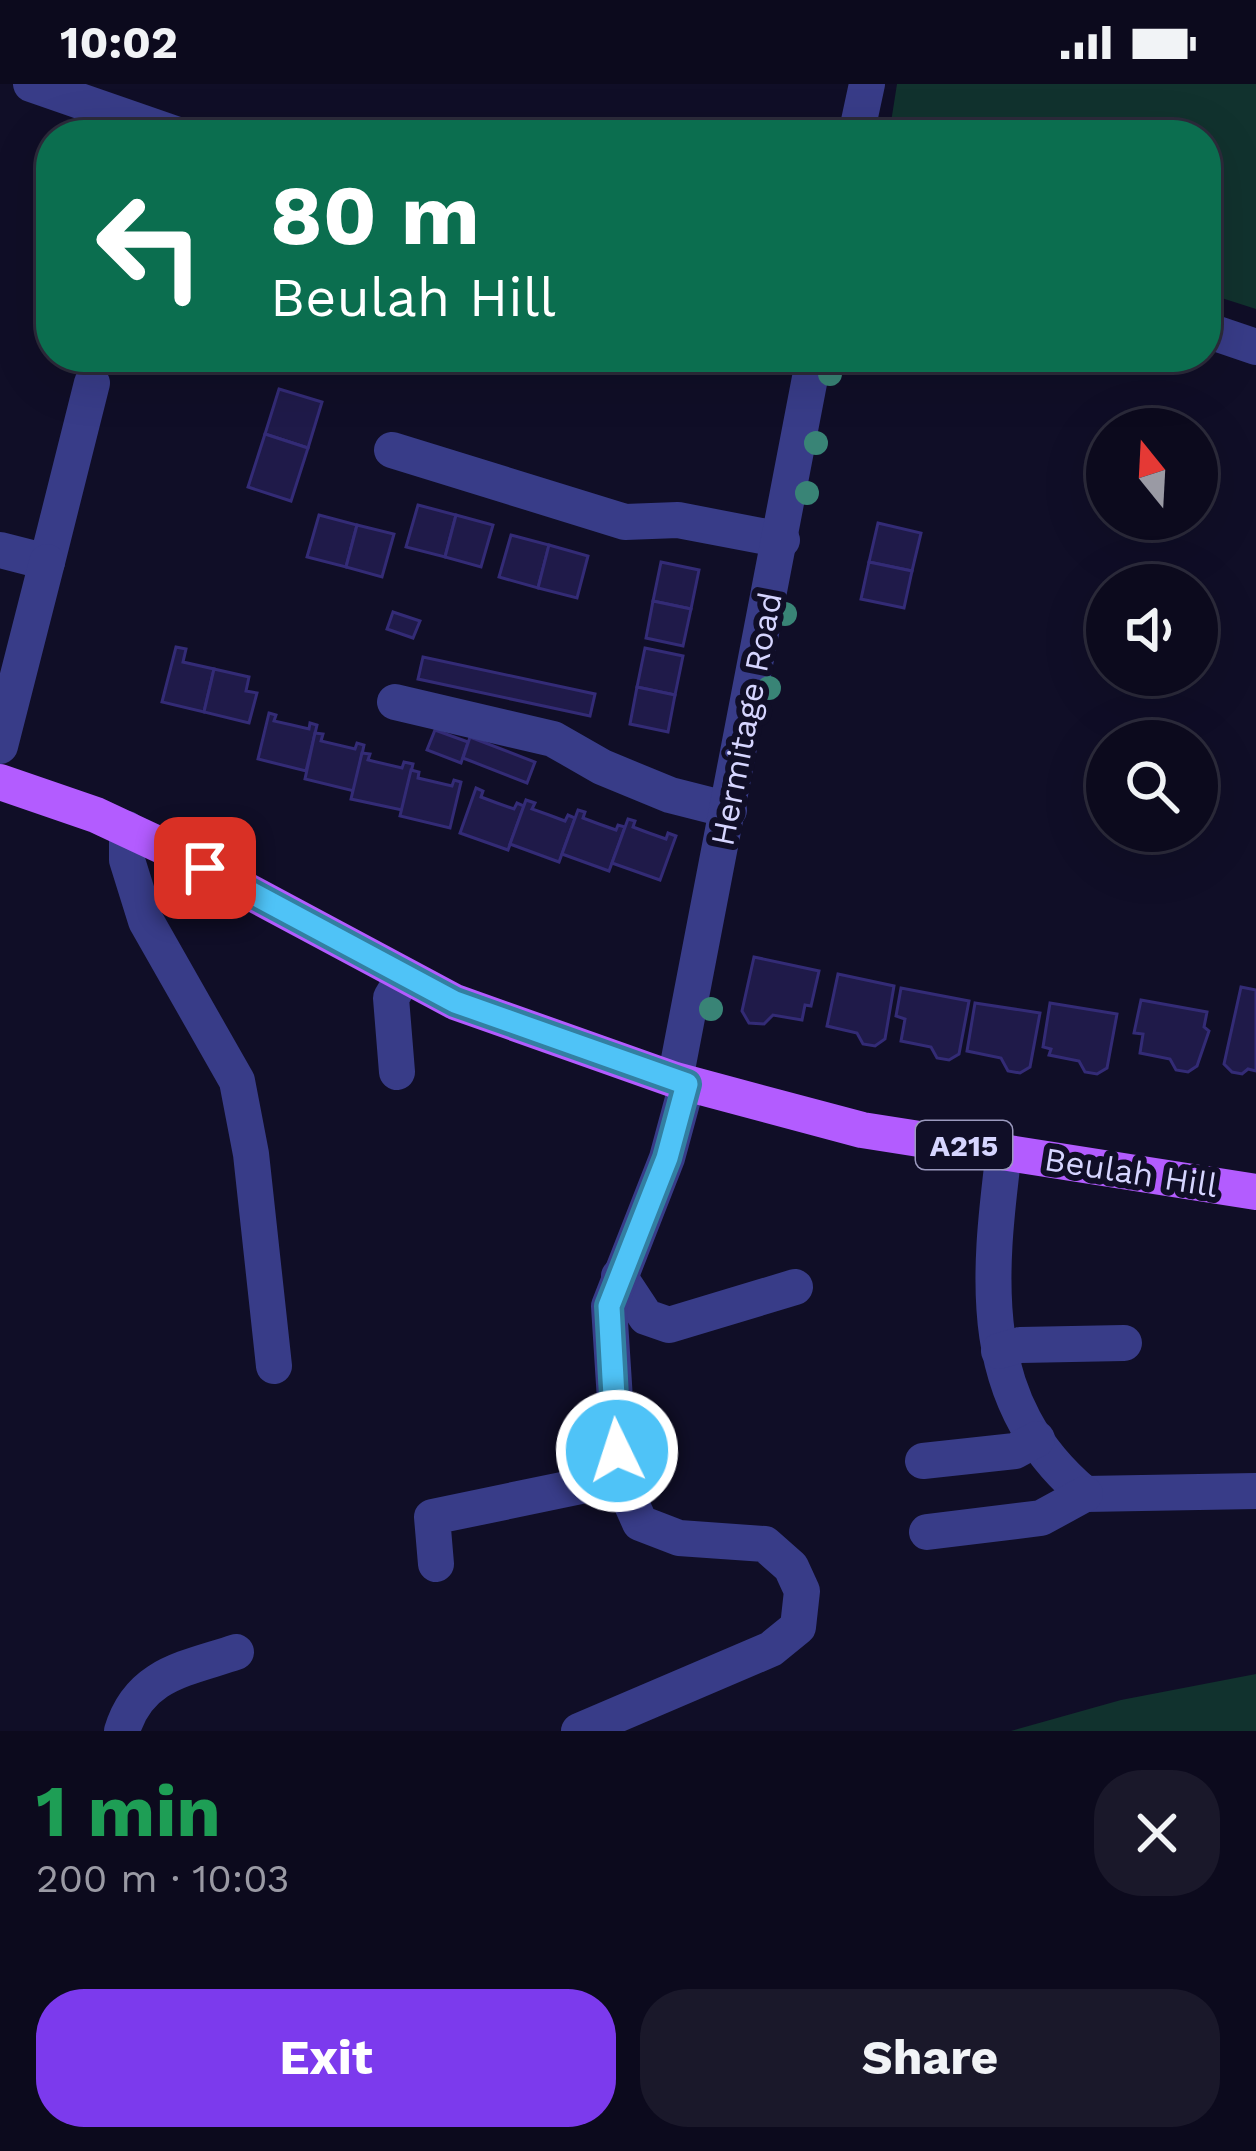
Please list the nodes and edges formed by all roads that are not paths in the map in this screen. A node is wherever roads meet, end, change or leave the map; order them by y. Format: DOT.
graph roads {
  1 [pos="31,84"];
  2 [pos="867,84"];
  3 [pos="135,120"];
  4 [pos="859,120"];
  5 [pos="1221,335"];
  6 [pos="1256,347"];
  7 [pos="811,372"];
  8 [pos="92,383"];
  9 [pos="392,450"];
  10 [pos="782,540"];
  11 [pos="0,550"];
  12 [pos="47,562"];
  13 [pos="394,703"];
  14 [pos="0,746"];
  15 [pos="0,782"];
  16 [pos="729,810"];
  17 [pos="127,829"];
  18 [pos="404,976"];
  19 [pos="397,1072"];
  20 [pos="681,1082"];
  21 [pos="1004,1151"];
  22 [pos="1256,1192"];
  23 [pos="620,1276"];
  24 [pos="795,1287"];
  25 [pos="1124,1343"];
  26 [pos="999,1351"];
  27 [pos="274,1366"];
  28 [pos="1036,1439"];
  29 [pos="923,1461"];
  30 [pos="620,1478"];
  31 [pos="1256,1491"];
  32 [pos="1085,1494"];
  33 [pos="927,1532"];
  34 [pos="436,1564"];
  35 [pos="236,1652"];
  36 [pos="122,1731"];
  37 [pos="579,1731"];
  1 -- 3 [label="street"];
  2 -- 4 [label="street"];
  5 -- 6 [label="street"];
  7 -- 10 [label="street, Hermitage Road"];
  8 -- 12 [label="street"];
  9 -- 10 [label="street"];
  10 -- 16 [label="street, Hermitage Road"];
  11 -- 12 [label="street"];
  12 -- 14 [label="street"];
  13 -- 16 [label="street"];
  15 -- 17 [label="main road, Beulah Hill / A215"];
  16 -- 20 [label="street, Hermitage Road"];
  17 -- 18 [label="main road, Beulah Hill / A215"];
  17 -- 27 [label="street"];
  18 -- 19 [label="street"];
  18 -- 20 [label="main road, Beulah Hill / A215"];
  20 -- 21 [label="main road, Beulah Hill / A215"];
  20 -- 23 [label="street, Hermitage Road"];
  21 -- 22 [label="main road, Beulah Hill / A215"];
  21 -- 26 [label="street"];
  23 -- 24 [label="street"];
  23 -- 30 [label="street, Hermitage Road"];
  25 -- 26 [label="street"];
  26 -- 28 [label="street"];
  28 -- 29 [label="street"];
  28 -- 32 [label="street"];
  30 -- 34 [label="street"];
  30 -- 37 [label="street"];
  31 -- 32 [label="street"];
  32 -- 33 [label="street"];
  35 -- 36 [label="street"];
}
